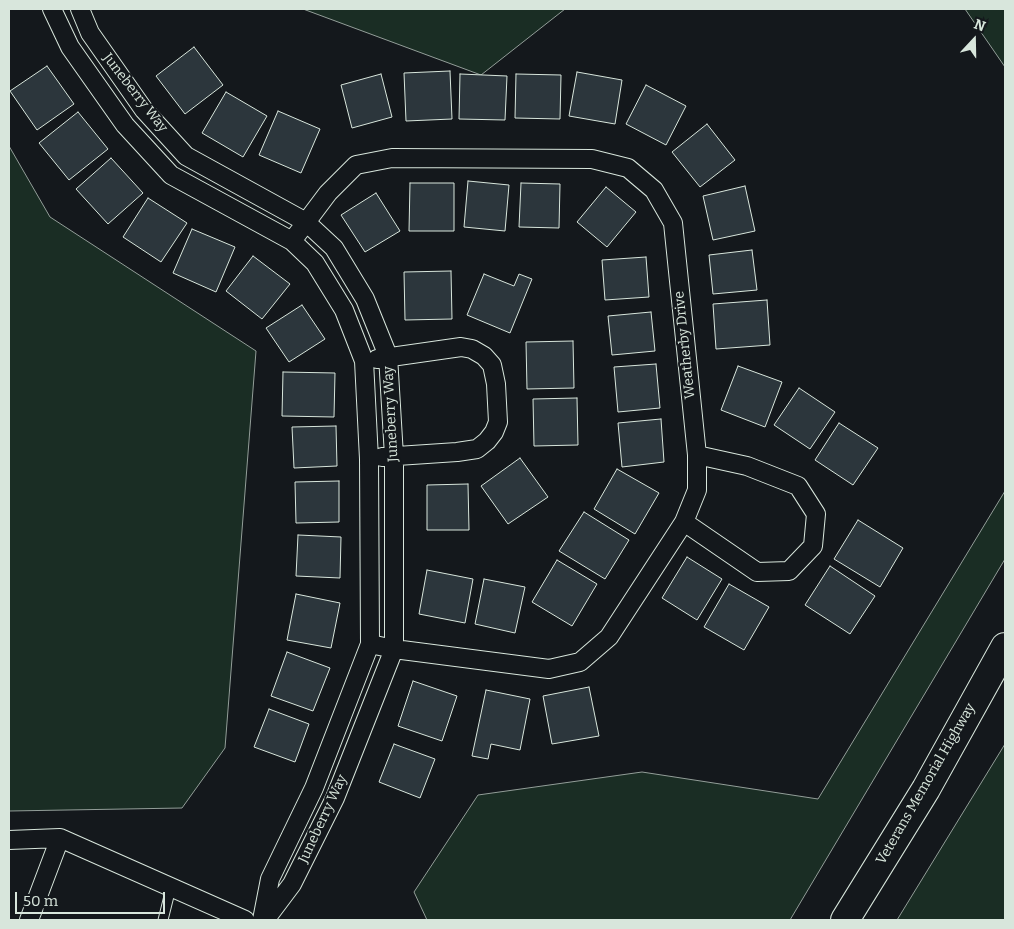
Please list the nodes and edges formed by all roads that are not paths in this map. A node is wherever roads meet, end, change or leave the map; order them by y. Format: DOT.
graph roads {
  1 [pos="52,9"];
  2 [pos="80,9"];
  3 [pos="116,71"];
  4 [pos="96,84"];
  5 [pos="186,156"];
  6 [pos="171,175"];
  7 [pos="306,222"];
  8 [pos="292,241"];
  9 [pos="388,356"];
  10 [pos="364,361"];
  11 [pos="697,455"];
  12 [pos="394,456"];
  13 [pos="370,458"];
  14 [pos="684,522"];
  15 [pos="370,644"];
  16 [pos="1005,647"];
  17 [pos="394,649"];
  18 [pos="314,788"];
  19 [pos="335,798"];
  20 [pos="60,838"];
  21 [pos="9,840"];
  22 [pos="171,888"];
  23 [pos="29,920"];
  24 [pos="163,920"];
  25 [pos="245,920"];
  26 [pos="263,920"];
  27 [pos="845,920"];
  1 -- 4 [label="street, Juneberry Way"];
  2 -- 3 [label="street, Juneberry Way"];
  3 -- 4 [label="street"];
  3 -- 5 [label="street, Juneberry Way"];
  4 -- 6 [label="street, Juneberry Way"];
  5 -- 6 [label="street"];
  5 -- 7 [label="street, Juneberry Way"];
  6 -- 8 [label="street, Juneberry Way"];
  7 -- 8 [label="street, Weatherby Drive"];
  7 -- 9 [label="street, Juneberry Way"];
  7 -- 11 [label="street, Weatherby Drive"];
  8 -- 10 [label="street, Juneberry Way"];
  9 -- 10 [label="street"];
  9 -- 12 [label="street, Juneberry Way"];
  9 -- 12 [label="street"];
  10 -- 13 [label="street, Juneberry Way"];
  11 -- 14 [label="street, Weatherby Drive"];
  11 -- 14 [label="street"];
  12 -- 13 [label="street"];
  12 -- 17 [label="street, Juneberry Way"];
  13 -- 15 [label="street, Juneberry Way"];
  14 -- 17 [label="street, Weatherby Drive"];
  15 -- 17 [label="street, Weatherby Drive"];
  15 -- 18 [label="street, Juneberry Way"];
  16 -- 27 [label="highway, Veterans Memorial Highway"];
  17 -- 19 [label="street, Juneberry Way"];
  18 -- 19 [label="street"];
  18 -- 26 [label="street, Juneberry Way"];
  19 -- 26 [label="street, Juneberry Way"];
  20 -- 21 [label="street"];
  20 -- 22 [label="street"];
  20 -- 23 [label="street"];
  22 -- 24 [label="lane"];
  22 -- 25 [label="street"];
}
